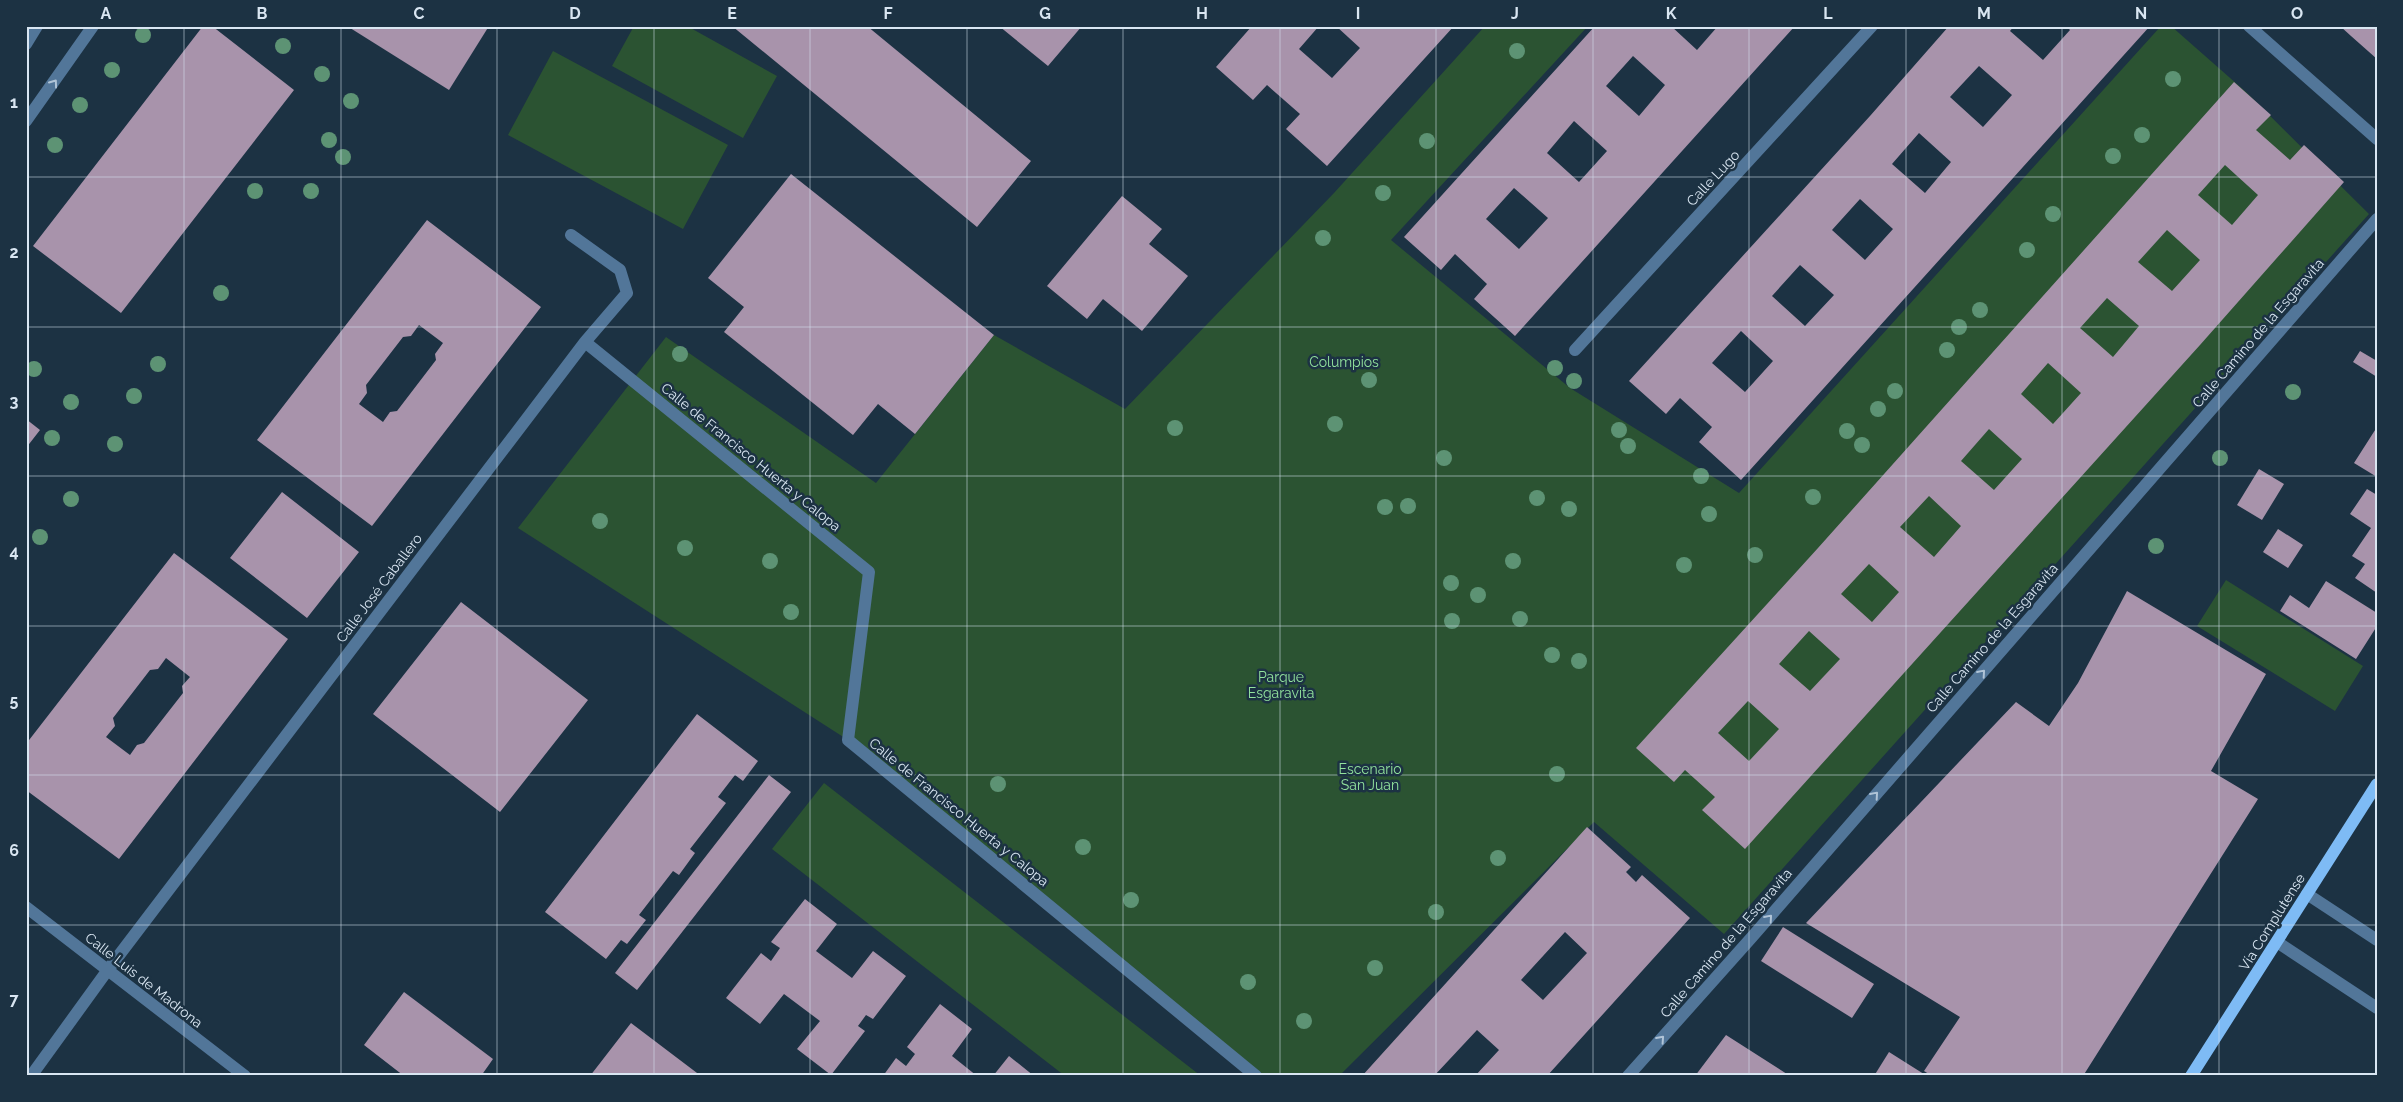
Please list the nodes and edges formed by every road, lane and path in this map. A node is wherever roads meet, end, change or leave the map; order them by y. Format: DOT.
graph roads {
  1 [pos="37,26"];
  2 [pos="93,26"];
  3 [pos="1872,26"];
  4 [pos="2249,26"];
  5 [pos="26,44"];
  6 [pos="26,120"];
  7 [pos="2377,139"];
  8 [pos="2377,219"];
  9 [pos="571,235"];
  10 [pos="585,342"];
  11 [pos="1575,350"];
  12 [pos="2377,784"];
  13 [pos="2307,894"];
  14 [pos="26,907"];
  15 [pos="2377,940"];
  16 [pos="2277,942"];
  17 [pos="107,971"];
  18 [pos="2377,1008"];
  19 [pos="31,1076"];
  20 [pos="245,1076"];
  21 [pos="1256,1076"];
  22 [pos="1628,1076"];
  23 [pos="2191,1076"];
  1 -- 5 [label="street"];
  6 -- 2 [label="street, one-way"];
  3 -- 11 [label="street, Calle Lugo"];
  4 -- 7 [label="street"];
  22 -- 8 [label="street, Calle Camino de la Esgaravita, one-way"];
  9 -- 10 [label="street, Calle José Caballero"];
  10 -- 17 [label="street, Calle José Caballero"];
  10 -- 21 [label="street, Calle de Francisco Huerta y Calopa"];
  12 -- 13 [label="main road, Vía Complutense"];
  13 -- 15 [label="street"];
  13 -- 16 [label="main road, Vía Complutense"];
  14 -- 17 [label="street, Calle Luis de Madrona"];
  16 -- 18 [label="street"];
  16 -- 23 [label="main road, Vía Complutense"];
  17 -- 19 [label="street, Calle José Caballero"];
  17 -- 20 [label="street, Calle Luis de Madrona"];
}
